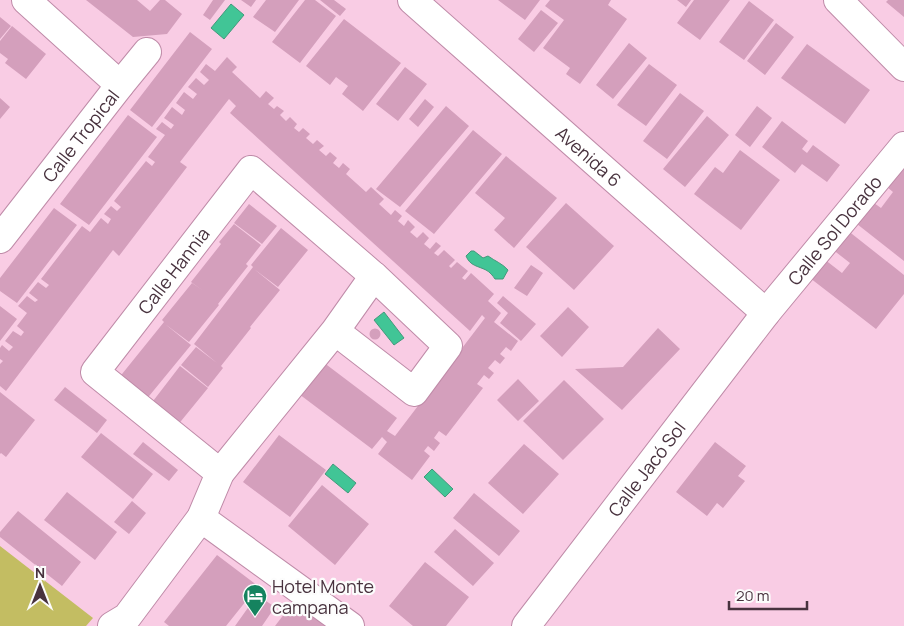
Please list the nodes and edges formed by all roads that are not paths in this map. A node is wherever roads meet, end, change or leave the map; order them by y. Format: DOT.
graph roads {
  1 [pos="26,0"];
  2 [pos="412,0"];
  3 [pos="838,0"];
  4 [pos="146,52"];
  5 [pos="904,67"];
  6 [pos="120,85"];
  7 [pos="904,146"];
  8 [pos="0,239"];
  9 [pos="374,276"];
  10 [pos="766,313"];
  11 [pos="335,330"];
  12 [pos="220,473"];
  13 [pos="202,518"];
  14 [pos="112,626"];
  15 [pos="350,626"];
  16 [pos="526,626"];
  1 -- 6 [label="street, Calle Tropical"];
  2 -- 10 [label="street, Avenida 6"];
  3 -- 5 [label="street"];
  4 -- 6 [label="street"];
  6 -- 8 [label="street, Calle Tropical"];
  7 -- 10 [label="street, Calle Sol Dorado"];
  9 -- 11 [label="street"];
  9 -- 11 [label="street, Calle Hannia"];
  9 -- 12 [label="street, Calle Hannia"];
  10 -- 16 [label="street, Calle Jacó Sol"];
  11 -- 12 [label="street"];
  12 -- 13 [label="street"];
  13 -- 14 [label="street"];
  13 -- 15 [label="street"];
}
